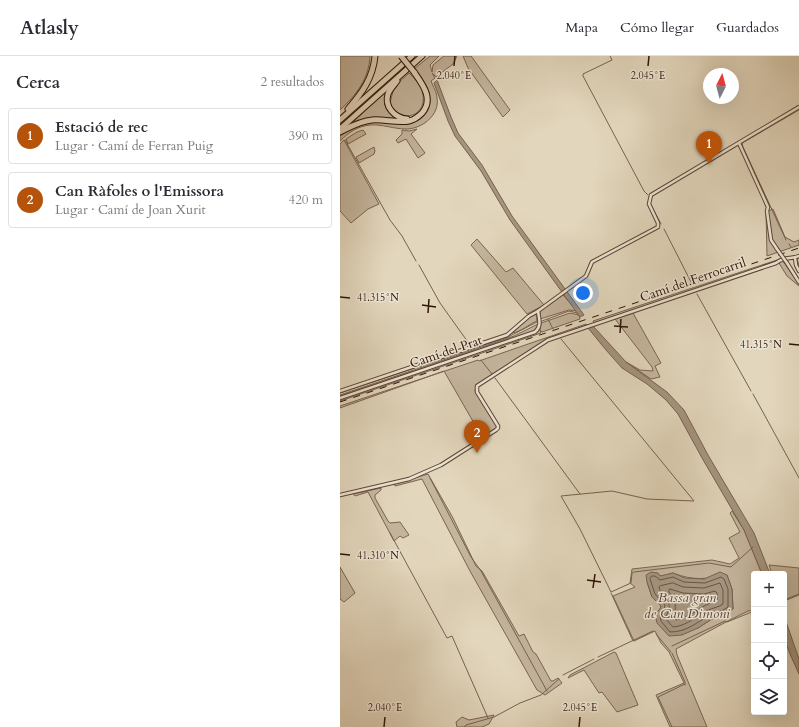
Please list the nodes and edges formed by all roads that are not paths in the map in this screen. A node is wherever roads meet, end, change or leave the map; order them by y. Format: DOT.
graph roads {
  1 [pos="375,56"];
  2 [pos="401,56"];
  3 [pos="412,56"];
  4 [pos="422,56"];
  5 [pos="404,71"];
  6 [pos="799,108"];
  7 [pos="419,116"];
  8 [pos="340,119"];
  9 [pos="340,131"];
  10 [pos="739,143"];
  11 [pos="799,256"];
  12 [pos="795,258"];
  13 [pos="799,271"];
  14 [pos="799,282"];
  15 [pos="538,311"];
  16 [pos="340,390"];
  17 [pos="340,398"];
  18 [pos="340,495"];
  1 -- 8 [label="highway"];
  2 -- 7 [label="highway, bridge"];
  3 -- 8 [label="highway"];
  4 -- 5 [label="highway"];
  5 -- 7 [label="highway"];
  5 -- 9 [label="highway"];
  6 -- 10 [label="street"];
  7 -- 9 [label="highway"];
  10 -- 14 [label="street, bridge"];
  10 -- 15 [label="street"];
  11 -- 12 [label="street, Camí del Ferrocarril"];
  12 -- 13 [label="street"];
  12 -- 18 [label="street, Camí del Ferrocarril"];
  15 -- 16 [label="street"];
  15 -- 17 [label="street, Camí del Prat"];
}
